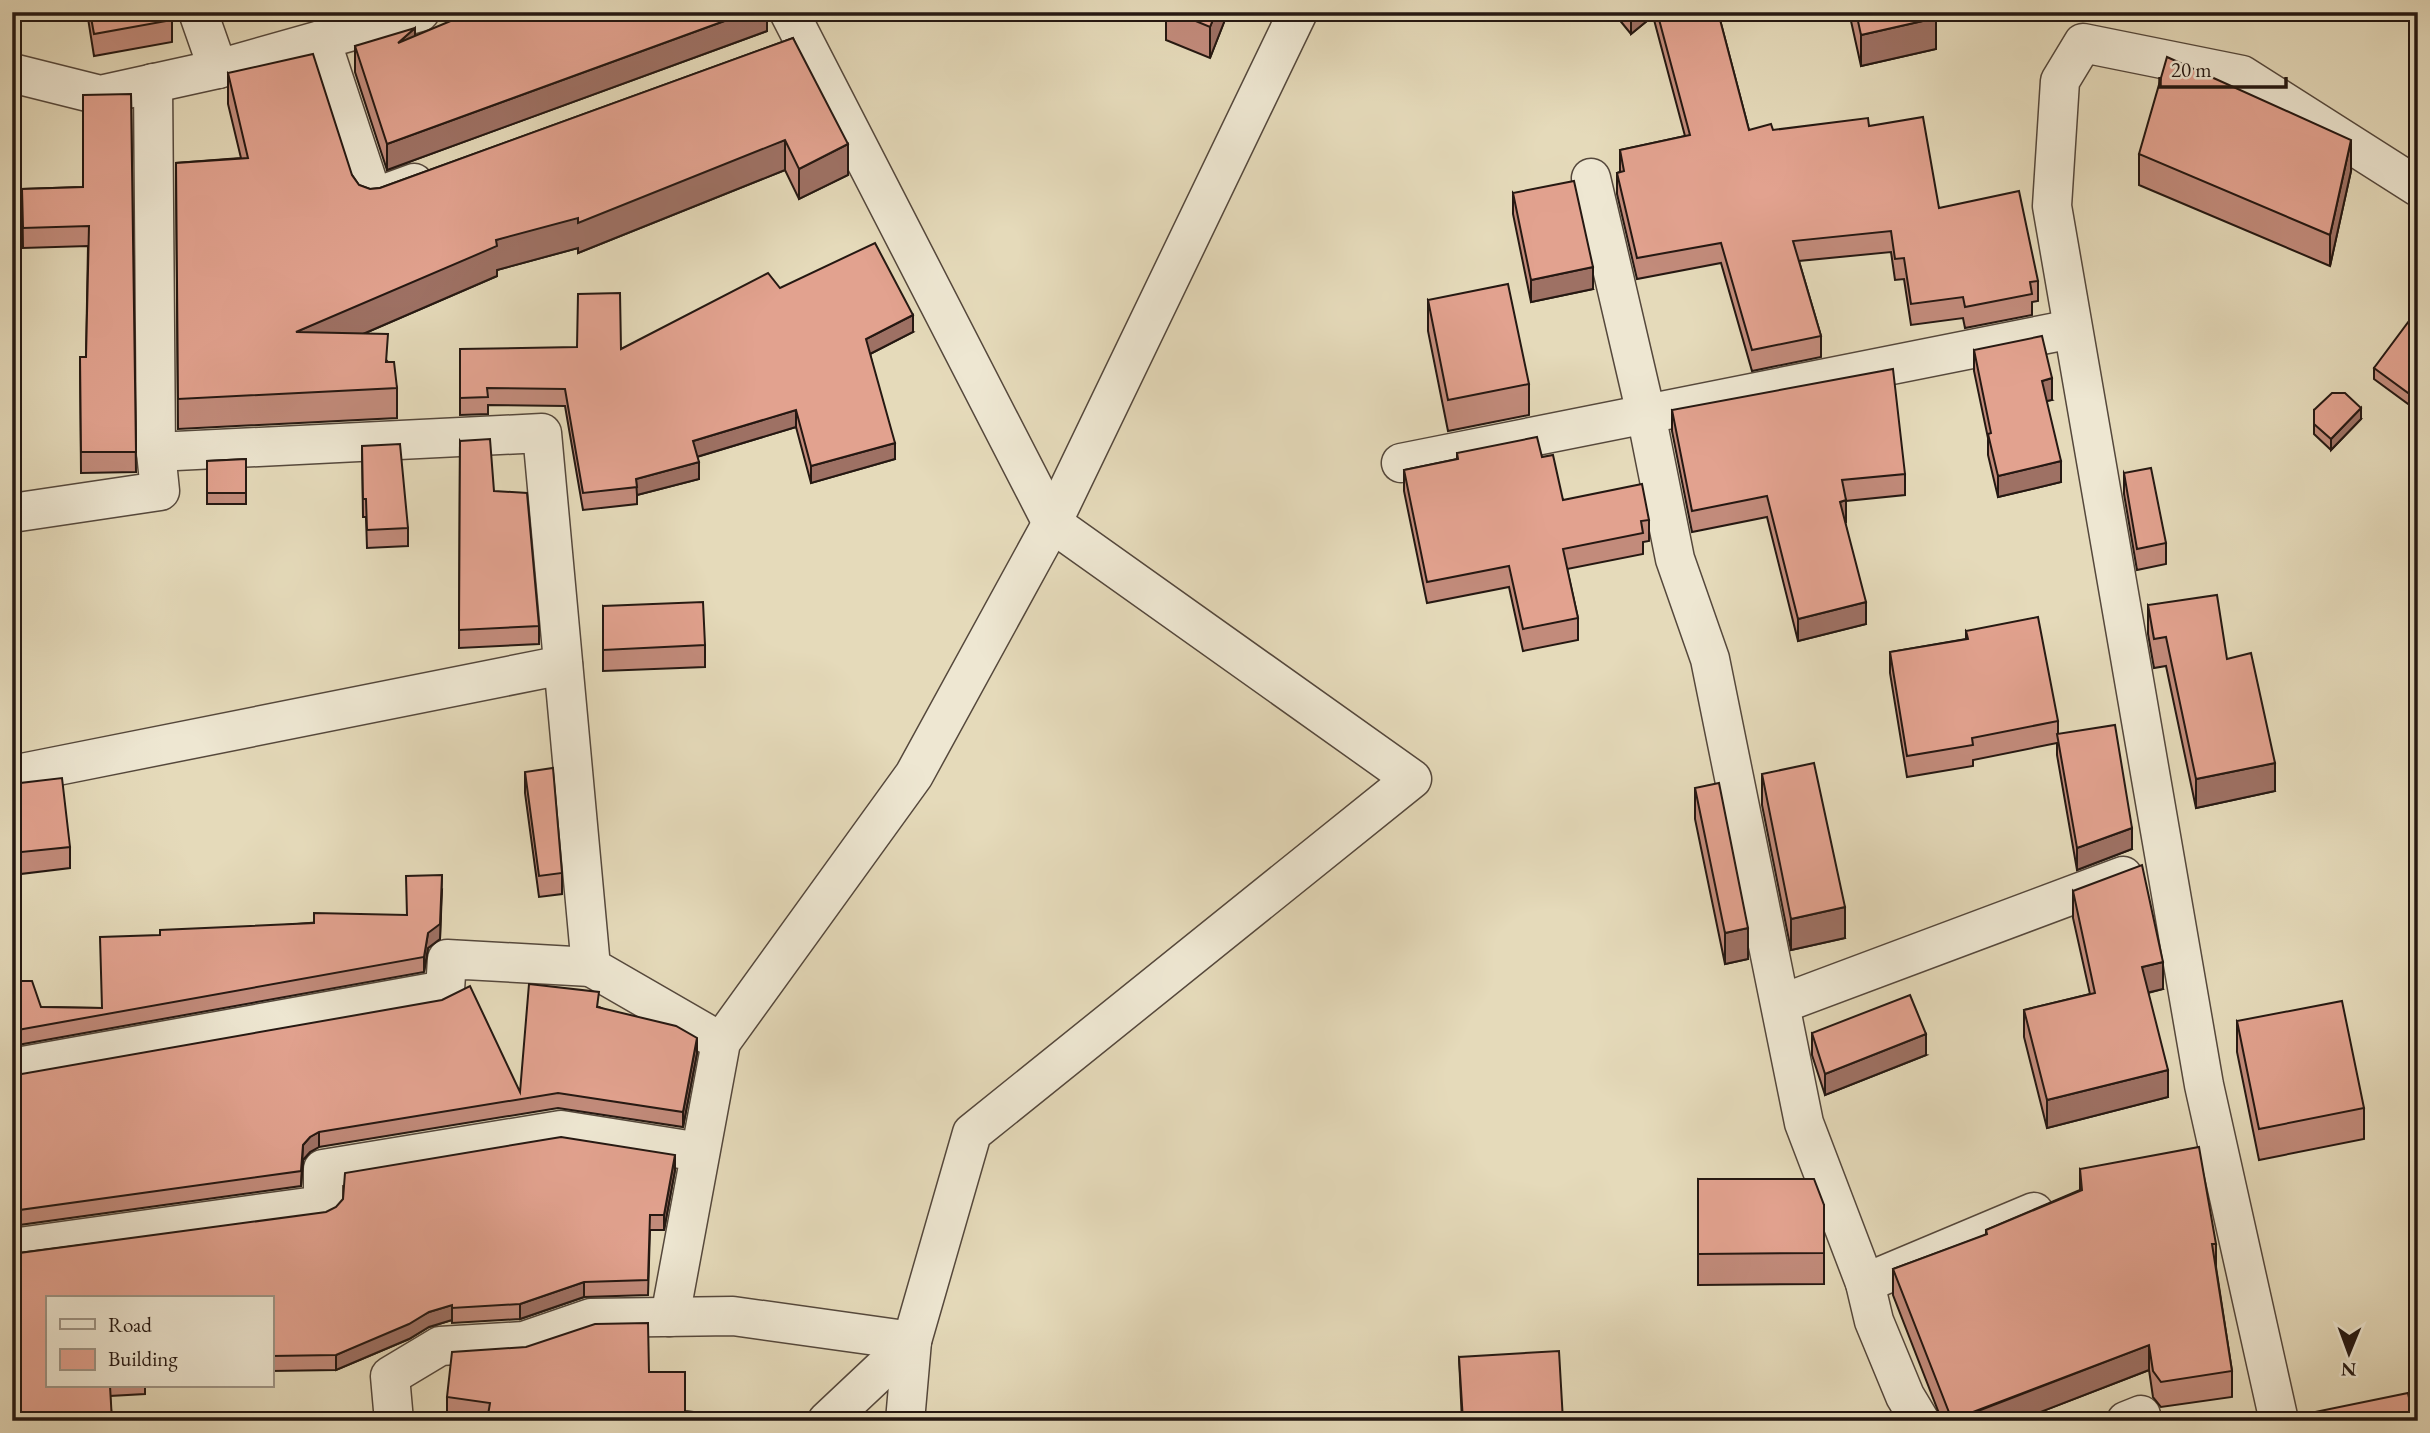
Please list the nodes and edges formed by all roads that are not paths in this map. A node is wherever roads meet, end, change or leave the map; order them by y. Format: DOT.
graph roads {
  1 [pos="198,12"];
  2 [pos="420,12"];
  3 [pos="1298,12"];
  4 [pos="796,26"];
  5 [pos="321,40"];
  6 [pos="764,55"];
  7 [pos="218,69"];
  8 [pos="12,73"];
  9 [pos="153,83"];
  10 [pos="451,169"];
  11 [pos="1591,178"];
  12 [pos="2418,187"];
  13 [pos="2072,328"];
  14 [pos="1646,414"];
  15 [pos="156,452"];
  16 [pos="1401,463"];
  17 [pos="12,513"];
  18 [pos="1052,523"];
  19 [pos="563,665"];
  20 [pos="12,775"];
  21 [pos="2165,860"];
  22 [pos="591,967"];
  23 [pos="1781,1004"];
  24 [pos="721,1042"];
  25 [pos="12,1068"];
  26 [pos="700,1152"];
  27 [pos="2060,1201"];
  28 [pos="12,1248"];
  29 [pos="1865,1283"];
  30 [pos="670,1317"];
  31 [pos="912,1341"];
  32 [pos="394,1421"];
  33 [pos="827,1421"];
  34 [pos="905,1421"];
  35 [pos="1920,1421"];
  36 [pos="2279,1421"];
  1 -- 7 [label="street"];
  2 -- 5 [label="street"];
  3 -- 18 [label="street"];
  4 -- 6 [label="street"];
  4 -- 18 [label="street"];
  5 -- 7 [label="street"];
  5 -- 10 [label="street"];
  7 -- 9 [label="street"];
  8 -- 9 [label="street"];
  9 -- 15 [label="street"];
  11 -- 14 [label="street"];
  12 -- 13 [label="street"];
  13 -- 14 [label="street"];
  13 -- 21 [label="street"];
  14 -- 16 [label="street"];
  14 -- 23 [label="street"];
  15 -- 17 [label="street"];
  15 -- 19 [label="street"];
  18 -- 24 [label="street"];
  18 -- 31 [label="street"];
  19 -- 20 [label="street"];
  19 -- 22 [label="street"];
  21 -- 23 [label="street"];
  21 -- 36 [label="street"];
  22 -- 24 [label="street"];
  22 -- 25 [label="street"];
  23 -- 29 [label="street"];
  24 -- 26 [label="street"];
  26 -- 28 [label="street"];
  26 -- 30 [label="street"];
  27 -- 29 [label="street"];
  29 -- 35 [label="street"];
  30 -- 31 [label="street"];
  30 -- 32 [label="street"];
  31 -- 33 [label="street"];
  31 -- 34 [label="street"];
}
